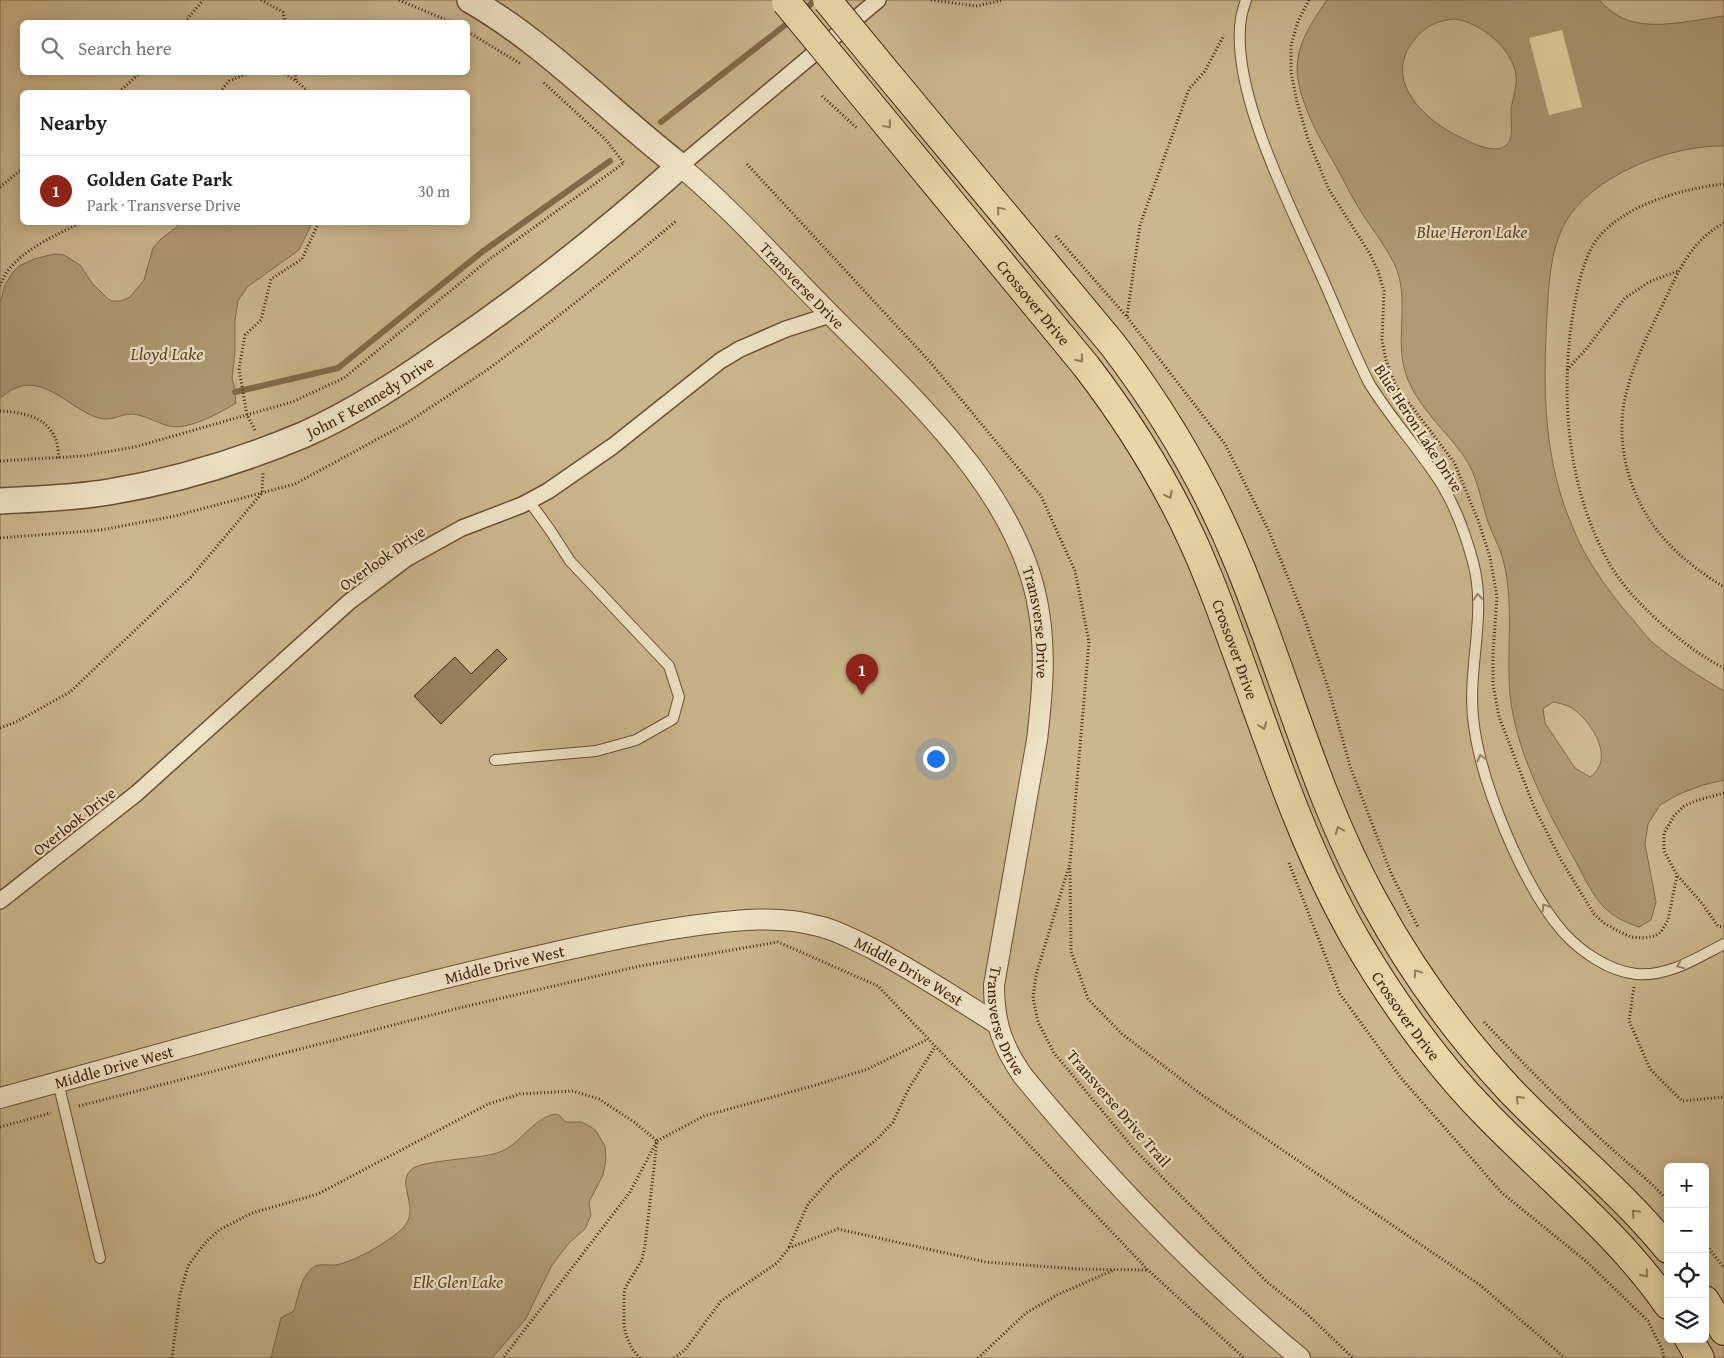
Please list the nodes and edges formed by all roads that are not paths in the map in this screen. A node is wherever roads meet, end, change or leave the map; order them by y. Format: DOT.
graph roads {
  1 [pos="470,0"];
  2 [pos="827,0"];
  3 [pos="878,0"];
  4 [pos="1246,0"];
  5 [pos="785,1"];
  6 [pos="680,166"];
  7 [pos="830,315"];
  8 [pos="0,501"];
  9 [pos="529,501"];
  10 [pos="495,760"];
  11 [pos="0,902"];
  12 [pos="1724,944"];
  13 [pos="997,1024"];
  14 [pos="58,1082"];
  15 [pos="0,1098"];
  16 [pos="1664,1245"];
  17 [pos="100,1258"];
  18 [pos="1664,1300"];
  19 [pos="1709,1306"];
  20 [pos="1723,1329"];
  21 [pos="1684,1343"];
  22 [pos="1691,1343"];
  23 [pos="1300,1358"];
  24 [pos="1686,1358"];
  25 [pos="1700,1358"];
  1 -- 6 [label="street, Transverse Drive"];
  16 -- 2 [label="highway, Crossover Drive, one-way, bridge"];
  3 -- 6 [label="street"];
  12 -- 4 [label="lane, Blue Heron Lake Drive, one-way"];
  5 -- 18 [label="highway, Crossover Drive, one-way, bridge"];
  6 -- 7 [label="street, Transverse Drive"];
  6 -- 8 [label="street, John F Kennedy Drive"];
  7 -- 9 [label="street, Overlook Drive"];
  7 -- 13 [label="street, Transverse Drive"];
  9 -- 10 [label="lane"];
  9 -- 11 [label="street, Overlook Drive"];
  13 -- 14 [label="street, Middle Drive West"];
  13 -- 23 [label="street, Transverse Drive"];
  14 -- 15 [label="street, Middle Drive West"];
  14 -- 17 [label="lane"];
  19 -- 20 [label="highway"];
  21 -- 24 [label="highway"];
  22 -- 25 [label="highway"];
}
